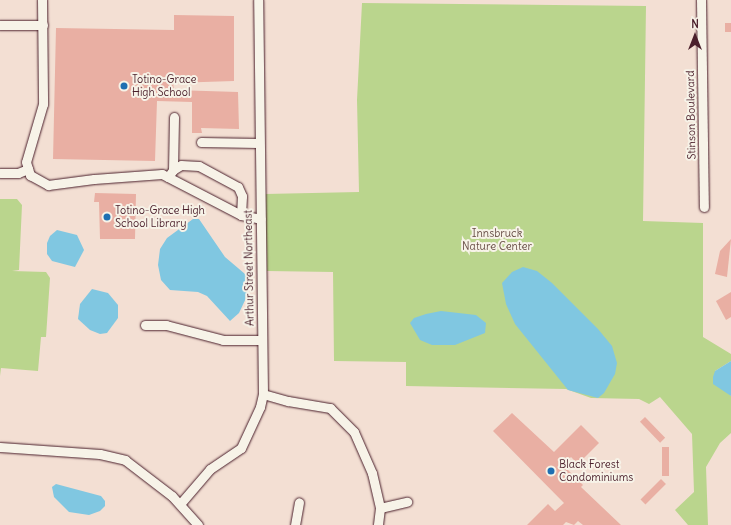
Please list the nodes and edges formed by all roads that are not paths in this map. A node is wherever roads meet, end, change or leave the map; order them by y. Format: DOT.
graph roads {
  1 [pos="42,0"];
  2 [pos="258,0"];
  3 [pos="701,0"];
  4 [pos="0,25"];
  5 [pos="42,25"];
  6 [pos="174,117"];
  7 [pos="201,142"];
  8 [pos="258,143"];
  9 [pos="28,169"];
  10 [pos="0,173"];
  11 [pos="171,173"];
  12 [pos="704,207"];
  13 [pos="241,215"];
  14 [pos="261,219"];
  15 [pos="145,326"];
  16 [pos="262,340"];
  17 [pos="263,394"];
  18 [pos="0,447"];
  19 [pos="299,502"];
  20 [pos="407,502"];
  21 [pos="180,504"];
  22 [pos="380,508"];
  23 [pos="198,525"];
  24 [pos="295,525"];
  25 [pos="378,525"];
  1 -- 5 [label="street"];
  2 -- 8 [label="street, Arthur Street Northeast"];
  3 -- 12 [label="street, Stinson Boulevard"];
  4 -- 5 [label="street"];
  5 -- 9 [label="street"];
  6 -- 11 [label="street"];
  7 -- 8 [label="street"];
  8 -- 14 [label="street, Arthur Street Northeast"];
  9 -- 10 [label="street"];
  9 -- 11 [label="street"];
  11 -- 13 [label="street"];
  11 -- 13 [label="street"];
  13 -- 14 [label="street"];
  14 -- 16 [label="street, Arthur Street Northeast"];
  15 -- 16 [label="street"];
  16 -- 17 [label="street, Arthur Street Northeast"];
  17 -- 21 [label="street, Arthur Street Northeast"];
  17 -- 22 [label="street"];
  18 -- 21 [label="street"];
  19 -- 24 [label="street"];
  20 -- 22 [label="street"];
  21 -- 23 [label="street"];
  22 -- 25 [label="street"];
}
